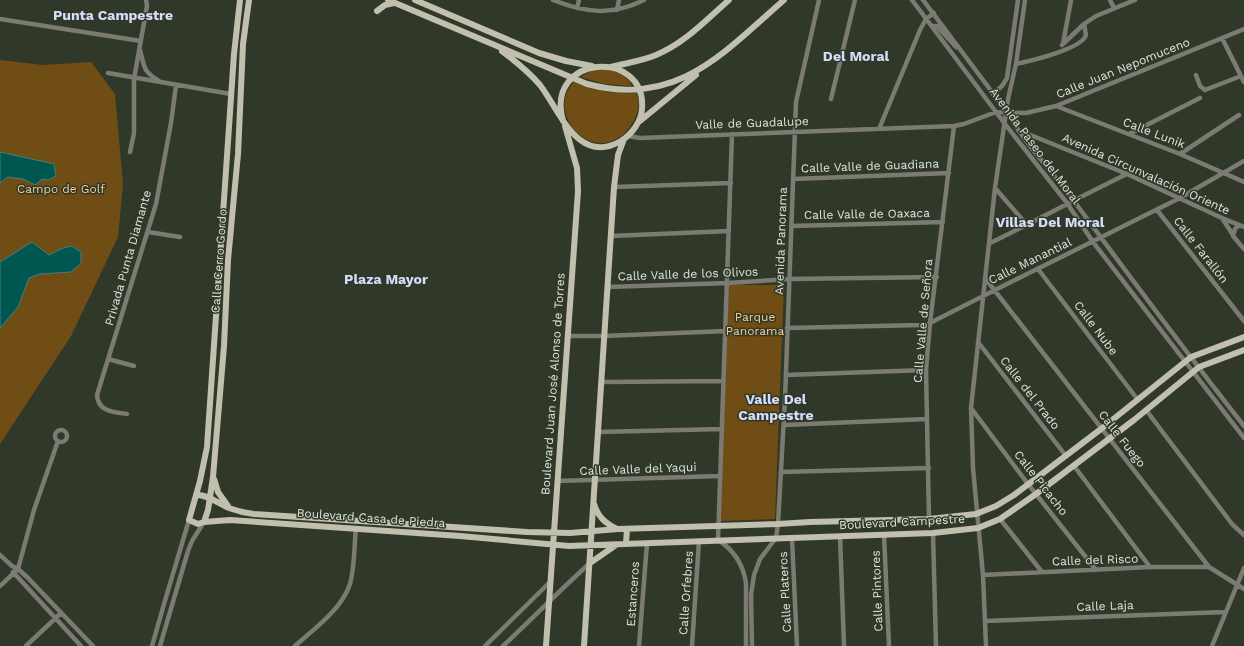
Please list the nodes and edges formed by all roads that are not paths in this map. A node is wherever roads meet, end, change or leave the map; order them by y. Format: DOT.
graph roads {
  1 [pos="146,0"];
  2 [pos="240,0"];
  3 [pos="249,0"];
  4 [pos="415,0"];
  5 [pos="553,0"];
  6 [pos="579,0"];
  7 [pos="619,0"];
  8 [pos="644,0"];
  9 [pos="729,0"];
  10 [pos="784,0"];
  11 [pos="820,0"];
  12 [pos="855,0"];
  13 [pos="912,0"];
  14 [pos="923,0"];
  15 [pos="1018,0"];
  16 [pos="1025,0"];
  17 [pos="1071,0"];
  18 [pos="1110,0"];
  19 [pos="1135,0"];
  20 [pos="391,1"];
  21 [pos="577,8"];
  22 [pos="1114,8"];
  23 [pos="617,10"];
  24 [pos="377,11"];
  25 [pos="934,13"];
  26 [pos="1015,18"];
  27 [pos="1022,18"];
  28 [pos="0,19"];
  29 [pos="926,19"];
  30 [pos="1084,24"];
  31 [pos="932,26"];
  32 [pos="1244,29"];
  33 [pos="1222,38"];
  34 [pos="140,41"];
  35 [pos="493,44"];
  36 [pos="1062,45"];
  37 [pos="139,49"];
  38 [pos="961,50"];
  39 [pos="1061,51"];
  40 [pos="713,62"];
  41 [pos="1016,64"];
  42 [pos="596,67"];
  43 [pos="608,67"];
  44 [pos="108,73"];
  45 [pos="1196,75"];
  46 [pos="1241,76"];
  47 [pos="572,78"];
  48 [pos="134,79"];
  49 [pos="161,82"];
  50 [pos="1244,82"];
  51 [pos="176,84"];
  52 [pos="639,90"];
  53 [pos="231,94"];
  54 [pos="993,94"];
  55 [pos="1200,98"];
  56 [pos="831,99"];
  57 [pos="1056,106"];
  58 [pos="996,112"];
  59 [pos="1007,112"];
  60 [pos="1239,115"];
  61 [pos="564,123"];
  62 [pos="637,124"];
  63 [pos="1005,124"];
  64 [pos="954,126"];
  65 [pos="879,129"];
  66 [pos="1017,130"];
  67 [pos="795,132"];
  68 [pos="732,134"];
  69 [pos="1129,134"];
  70 [pos="626,137"];
  71 [pos="130,152"];
  72 [pos="1180,154"];
  73 [pos="1244,161"];
  74 [pos="949,173"];
  75 [pos="1127,174"];
  76 [pos="1224,174"];
  77 [pos="793,179"];
  78 [pos="1244,182"];
  79 [pos="731,183"];
  80 [pos="614,187"];
  81 [pos="995,188"];
  82 [pos="1180,198"];
  83 [pos="1073,200"];
  84 [pos="1067,203"];
  85 [pos="1157,210"];
  86 [pos="1222,218"];
  87 [pos="943,222"];
  88 [pos="1027,225"];
  89 [pos="791,226"];
  90 [pos="1243,227"];
  91 [pos="729,231"];
  92 [pos="148,232"];
  93 [pos="611,236"];
  94 [pos="1233,236"];
  95 [pos="180,237"];
  96 [pos="1100,237"];
  97 [pos="1092,242"];
  98 [pos="990,243"];
  99 [pos="1244,249"];
  100 [pos="1038,269"];
  101 [pos="937,276"];
  102 [pos="985,278"];
  103 [pos="790,279"];
  104 [pos="728,283"];
  105 [pos="607,287"];
  106 [pos="994,290"];
  107 [pos="983,296"];
  108 [pos="1244,321"];
  109 [pos="930,323"];
  110 [pos="787,328"];
  111 [pos="726,331"];
  112 [pos="567,336"];
  113 [pos="604,336"];
  114 [pos="1244,338"];
  115 [pos="978,342"];
  116 [pos="1244,350"];
  117 [pos="1191,357"];
  118 [pos="108,358"];
  119 [pos="1185,362"];
  120 [pos="134,366"];
  121 [pos="1199,368"];
  122 [pos="926,370"];
  123 [pos="1192,372"];
  124 [pos="786,375"];
  125 [pos="724,381"];
  126 [pos="601,382"];
  127 [pos="1138,400"];
  128 [pos="971,408"];
  129 [pos="1146,410"];
  130 [pos="127,414"];
  131 [pos="927,419"];
  132 [pos="784,425"];
  133 [pos="1244,426"];
  134 [pos="722,429"];
  135 [pos="1101,429"];
  136 [pos="598,432"];
  137 [pos="1244,438"];
  138 [pos="1109,439"];
  139 [pos="58,441"];
  140 [pos="1066,456"];
  141 [pos="1074,466"];
  142 [pos="929,468"];
  143 [pos="781,472"];
  144 [pos="720,476"];
  145 [pos="213,477"];
  146 [pos="595,480"];
  147 [pos="200,481"];
  148 [pos="557,481"];
  149 [pos="212,484"];
  150 [pos="1028,484"];
  151 [pos="1036,494"];
  152 [pos="196,495"];
  153 [pos="210,498"];
  154 [pos="593,500"];
  155 [pos="229,508"];
  156 [pos="976,514"];
  157 [pos="929,519"];
  158 [pos="1000,519"];
  159 [pos="189,520"];
  160 [pos="204,522"];
  161 [pos="778,524"];
  162 [pos="425,525"];
  163 [pos="719,525"];
  164 [pos="356,528"];
  165 [pos="978,528"];
  166 [pos="618,529"];
  167 [pos="627,529"];
  168 [pos="554,532"];
  169 [pos="591,532"];
  170 [pos="424,533"];
  171 [pos="933,533"];
  172 [pos="884,535"];
  173 [pos="1244,535"];
  174 [pos="840,536"];
  175 [pos="776,538"];
  176 [pos="792,538"];
  177 [pos="718,540"];
  178 [pos="699,541"];
  179 [pos="626,543"];
  180 [pos="647,543"];
  181 [pos="553,544"];
  182 [pos="590,544"];
  183 [pos="618,544"];
  184 [pos="0,555"];
  185 [pos="590,563"];
  186 [pos="12,566"];
  187 [pos="1150,567"];
  188 [pos="1209,567"];
  189 [pos="1244,568"];
  190 [pos="18,569"];
  191 [pos="1096,570"];
  192 [pos="1042,572"];
  193 [pos="14,573"];
  194 [pos="982,575"];
  195 [pos="550,582"];
  196 [pos="1237,585"];
  197 [pos="0,586"];
  198 [pos="1244,588"];
  199 [pos="549,603"];
  200 [pos="1225,612"];
  201 [pos="61,613"];
  202 [pos="55,618"];
  203 [pos="985,620"];
  204 [pos="26,646"];
  205 [pos="81,646"];
  206 [pos="93,646"];
  207 [pos="152,646"];
  208 [pos="160,646"];
  209 [pos="295,646"];
  210 [pos="485,646"];
  211 [pos="503,646"];
  212 [pos="546,646"];
  213 [pos="584,646"];
  214 [pos="639,646"];
  215 [pos="692,646"];
  216 [pos="746,646"];
  217 [pos="752,646"];
  218 [pos="797,646"];
  219 [pos="844,646"];
  220 [pos="889,646"];
  221 [pos="936,646"];
  222 [pos="986,646"];
  223 [pos="1212,646"];
  1 -- 34 [label="street"];
  2 -- 53 [label="main road, Calle Cerro Gordo"];
  3 -- 145 [label="main road, Calle Cerro Gordo"];
  4 -- 42 [label="main road"];
  5 -- 21 [label="street"];
  6 -- 21 [label="street"];
  7 -- 23 [label="street"];
  8 -- 23 [label="street"];
  9 -- 43 [label="main road"];
  10 -- 40 [label="main road"];
  11 -- 67 [label="street, Avenida Panorama"];
  12 -- 56 [label="street"];
  13 -- 29 [label="street, Avenida Paseo del Moral"];
  14 -- 25 [label="street, Avenida Paseo del Moral"];
  15 -- 26 [label="street"];
  16 -- 27 [label="street"];
  17 -- 36 [label="street"];
  18 -- 22 [label="street"];
  19 -- 22 [label="street"];
  20 -- 24 [label="main road"];
  20 -- 35 [label="main road"];
  21 -- 23 [label="street"];
  22 -- 30 [label="street"];
  25 -- 29 [label="street"];
  25 -- 38 [label="street, Avenida Paseo del Moral"];
  26 -- 27 [label="street"];
  26 -- 54 [label="street"];
  27 -- 41 [label="street"];
  28 -- 34 [label="street"];
  29 -- 31 [label="street, Avenida Paseo del Moral"];
  29 -- 65 [label="street"];
  30 -- 36 [label="street"];
  30 -- 39 [label="street"];
  31 -- 38 [label="street"];
  31 -- 58 [label="street, Avenida Paseo del Moral"];
  32 -- 33 [label="street, Calle Juan Nepomuceno"];
  33 -- 46 [label="street"];
  33 -- 57 [label="street, Calle Juan Nepomuceno"];
  34 -- 37 [label="street"];
  35 -- 47 [label="main road"];
  35 -- 61 [label="main road"];
  36 -- 39 [label="street"];
  37 -- 48 [label="street"];
  37 -- 49 [label="street"];
  38 -- 54 [label="street, Avenida Paseo del Moral"];
  39 -- 41 [label="street"];
  40 -- 52 [label="main road"];
  40 -- 62 [label="main road"];
  41 -- 59 [label="street"];
  42 -- 43 [label="main road"];
  42 -- 47 [label="main road"];
  43 -- 52 [label="main road"];
  44 -- 48 [label="street"];
  45 -- 46 [label="street"];
  46 -- 50 [label="street"];
  47 -- 52 [label="main road"];
  47 -- 61 [label="main road"];
  48 -- 49 [label="street"];
  48 -- 71 [label="street"];
  49 -- 51 [label="street"];
  51 -- 53 [label="street"];
  51 -- 92 [label="street, Privada Punta Diamante"];
  52 -- 62 [label="main road"];
  53 -- 147 [label="main road, Calle Cerro Gordo"];
  54 -- 59 [label="street, Avenida Paseo del Moral"];
  55 -- 69 [label="street"];
  57 -- 59 [label="street, Calle Juan Nepomuceno"];
  57 -- 69 [label="street, Calle Lunik"];
  58 -- 59 [label="street, Valle de Guadalupe"];
  58 -- 63 [label="street, Avenida Paseo del Moral"];
  58 -- 64 [label="street, Valle de Guadalupe"];
  59 -- 63 [label="street"];
  59 -- 66 [label="street, Avenida Paseo del Moral"];
  60 -- 72 [label="street"];
  61 -- 70 [label="main road"];
  61 -- 112 [label="main road, Boulevard Juan José Alonso de Torres"];
  62 -- 70 [label="main road"];
  63 -- 81 [label="street"];
  63 -- 84 [label="street, Avenida Paseo del Moral"];
  64 -- 65 [label="street, Valle de Guadalupe"];
  64 -- 74 [label="street, Calle Valle de Señora"];
  65 -- 67 [label="street, Valle de Guadalupe"];
  66 -- 75 [label="street, Avenida Circunvalación Oriente"];
  66 -- 83 [label="street, Avenida Paseo del Moral"];
  67 -- 68 [label="street, Valle de Guadalupe"];
  67 -- 77 [label="street, Avenida Panorama"];
  68 -- 70 [label="street, Valle de Guadalupe"];
  68 -- 79 [label="street"];
  69 -- 72 [label="street, Calle Lunik"];
  70 -- 80 [label="main road"];
  72 -- 76 [label="street, Calle Lunik"];
  73 -- 76 [label="street, Calle Manantial"];
  74 -- 77 [label="street, Calle Valle de Guadiana"];
  74 -- 87 [label="street, Calle Valle de Señora"];
  75 -- 82 [label="street, Avenida Circunvalación Oriente"];
  75 -- 83 [label="street"];
  76 -- 78 [label="street, Calle Lunik"];
  76 -- 82 [label="street, Calle Manantial"];
  77 -- 89 [label="street, Avenida Panorama"];
  79 -- 80 [label="street"];
  79 -- 91 [label="street"];
  80 -- 93 [label="main road"];
  81 -- 88 [label="street"];
  81 -- 98 [label="street"];
  82 -- 85 [label="street, Calle Manantial"];
  82 -- 86 [label="street, Avenida Circunvalación Oriente"];
  83 -- 84 [label="street"];
  83 -- 96 [label="street, Avenida Paseo del Moral"];
  84 -- 88 [label="street"];
  84 -- 97 [label="street, Avenida Paseo del Moral"];
  85 -- 96 [label="street, Calle Manantial"];
  85 -- 108 [label="street, Calle Farallón"];
  86 -- 90 [label="street, Avenida Circunvalación Oriente"];
  86 -- 94 [label="street"];
  87 -- 89 [label="street, Calle Valle de Oaxaca"];
  87 -- 101 [label="street, Calle Valle de Señora"];
  88 -- 98 [label="street"];
  89 -- 103 [label="street, Avenida Panorama"];
  90 -- 94 [label="street"];
  91 -- 93 [label="street"];
  91 -- 104 [label="street"];
  92 -- 95 [label="street"];
  92 -- 118 [label="street, Privada Punta Diamante"];
  93 -- 105 [label="main road"];
  94 -- 99 [label="street"];
  96 -- 97 [label="street, Calle Manantial"];
  96 -- 117 [label="street, Avenida Paseo del Moral"];
  97 -- 100 [label="street, Calle Manantial"];
  97 -- 119 [label="street, Avenida Paseo del Moral"];
  98 -- 102 [label="street"];
  100 -- 106 [label="street, Calle Manantial"];
  100 -- 127 [label="street, Calle Nube"];
  101 -- 103 [label="street, Calle Valle de los Olivos"];
  101 -- 109 [label="street, Calle Valle de Señora"];
  102 -- 106 [label="street, Calle Fuego"];
  102 -- 107 [label="street"];
  103 -- 104 [label="street, Calle Valle de los Olivos"];
  103 -- 110 [label="street, Avenida Panorama"];
  104 -- 105 [label="street, Calle Valle de los Olivos"];
  104 -- 111 [label="street"];
  105 -- 113 [label="main road"];
  106 -- 107 [label="street, Calle Manantial"];
  106 -- 135 [label="street, Calle Fuego"];
  107 -- 109 [label="street, Calle Manantial"];
  107 -- 115 [label="street"];
  109 -- 110 [label="street"];
  109 -- 122 [label="street, Calle Valle de Señora"];
  110 -- 124 [label="street, Avenida Panorama"];
  111 -- 113 [label="street"];
  111 -- 125 [label="street"];
  112 -- 113 [label="street"];
  112 -- 148 [label="main road, Boulevard Juan José Alonso de Torres"];
  113 -- 126 [label="main road"];
  114 -- 117 [label="main road, Boulevard Campestre"];
  115 -- 128 [label="street"];
  115 -- 140 [label="street, Calle del Prado"];
  116 -- 121 [label="main road, Boulevard Campestre"];
  117 -- 119 [label="main road, Boulevard Campestre"];
  117 -- 121 [label="street, Avenida Paseo del Moral"];
  118 -- 120 [label="street"];
  118 -- 130 [label="street, Privada Punta Diamante"];
  119 -- 123 [label="street, Avenida Paseo del Moral"];
  119 -- 127 [label="main road, Boulevard Campestre"];
  121 -- 123 [label="main road, Boulevard Campestre"];
  121 -- 133 [label="street, Avenida Paseo del Moral"];
  122 -- 124 [label="street"];
  122 -- 131 [label="street, Calle Valle de Señora"];
  123 -- 129 [label="main road, Boulevard Campestre"];
  123 -- 137 [label="street, Avenida Paseo del Moral"];
  124 -- 132 [label="street, Avenida Panorama"];
  125 -- 126 [label="street"];
  125 -- 134 [label="street"];
  126 -- 136 [label="main road"];
  127 -- 135 [label="main road, Boulevard Campestre"];
  128 -- 150 [label="street, Calle Picacho"];
  128 -- 156 [label="street"];
  129 -- 138 [label="main road, Boulevard Campestre"];
  129 -- 173 [label="street"];
  131 -- 132 [label="street"];
  131 -- 142 [label="street, Calle Valle de Señora"];
  132 -- 143 [label="street, Avenida Panorama"];
  134 -- 136 [label="street"];
  134 -- 144 [label="street"];
  135 -- 138 [label="street, Calle Fuego"];
  135 -- 140 [label="main road, Boulevard Campestre"];
  136 -- 146 [label="main road"];
  138 -- 141 [label="main road, Boulevard Campestre"];
  138 -- 188 [label="street, Calle Fuego"];
  139 -- 190 [label="street"];
  140 -- 150 [label="main road, Boulevard Campestre"];
  141 -- 151 [label="main road, Boulevard Campestre"];
  141 -- 187 [label="street"];
  142 -- 143 [label="street"];
  142 -- 157 [label="street, Calle Valle de Señora"];
  143 -- 161 [label="street, Avenida Panorama"];
  144 -- 146 [label="street, Calle Valle del Yaqui"];
  144 -- 163 [label="street"];
  145 -- 149 [label="main road, Calle Cerro Gordo"];
  145 -- 155 [label="main road"];
  146 -- 148 [label="street, Calle Valle del Yaqui"];
  146 -- 154 [label="main road"];
  147 -- 149 [label="main road"];
  147 -- 152 [label="main road, Calle Cerro Gordo"];
  148 -- 168 [label="main road, Boulevard Juan José Alonso de Torres"];
  149 -- 153 [label="main road, Calle Cerro Gordo"];
  150 -- 151 [label="street, Calle Picacho"];
  150 -- 156 [label="main road, Boulevard Campestre"];
  151 -- 158 [label="main road, Boulevard Campestre"];
  151 -- 191 [label="street, Calle Picacho"];
  152 -- 153 [label="main road, Boulevard Casa de Piedra"];
  152 -- 159 [label="main road, Calle Cerro Gordo"];
  153 -- 155 [label="main road, Boulevard Casa de Piedra"];
  153 -- 160 [label="main road, Calle Cerro Gordo"];
  154 -- 166 [label="main road"];
  154 -- 169 [label="main road"];
  155 -- 162 [label="main road, Boulevard Casa de Piedra"];
  156 -- 157 [label="main road, Boulevard Campestre"];
  156 -- 165 [label="street"];
  157 -- 161 [label="main road, Boulevard Campestre"];
  158 -- 165 [label="main road, Boulevard Campestre"];
  158 -- 192 [label="street"];
  159 -- 160 [label="main road, Boulevard Casa de Piedra"];
  159 -- 207 [label="street"];
  160 -- 164 [label="main road, Boulevard Casa de Piedra"];
  160 -- 208 [label="street"];
  161 -- 163 [label="main road, Boulevard Campestre"];
  161 -- 175 [label="street, Avenida Panorama"];
  162 -- 168 [label="main road, Boulevard Casa de Piedra"];
  162 -- 170 [label="main road"];
  163 -- 167 [label="main road, Boulevard Campestre"];
  163 -- 177 [label="street"];
  164 -- 170 [label="main road, Boulevard Casa de Piedra"];
  164 -- 209 [label="street"];
  165 -- 171 [label="main road, Boulevard Campestre"];
  165 -- 194 [label="street"];
  166 -- 167 [label="main road, Boulevard Campestre"];
  166 -- 169 [label="main road, Boulevard Campestre"];
  167 -- 179 [label="main road"];
  168 -- 169 [label="main road, Boulevard Campestre"];
  168 -- 181 [label="main road, Boulevard Juan José Alonso de Torres"];
  169 -- 182 [label="main road"];
  170 -- 181 [label="main road, Boulevard Casa de Piedra"];
  171 -- 172 [label="main road, Boulevard Campestre"];
  171 -- 221 [label="street"];
  172 -- 174 [label="main road, Boulevard Campestre"];
  172 -- 220 [label="street, Calle Pintores"];
  174 -- 176 [label="main road, Boulevard Campestre"];
  174 -- 219 [label="street"];
  175 -- 176 [label="main road, Boulevard Campestre"];
  175 -- 177 [label="main road, Boulevard Campestre"];
  175 -- 217 [label="street, Avenida Panorama"];
  176 -- 218 [label="street, Calle Plateros"];
  177 -- 178 [label="main road, Boulevard Campestre"];
  177 -- 216 [label="street"];
  178 -- 180 [label="main road, Boulevard Campestre"];
  178 -- 215 [label="street, Calle Orfebres"];
  179 -- 180 [label="main road, Boulevard Campestre"];
  179 -- 183 [label="main road, Boulevard Campestre"];
  180 -- 214 [label="street, Estanceros"];
  181 -- 182 [label="main road, Boulevard Campestre"];
  181 -- 195 [label="main road, Boulevard Juan José Alonso de Torres"];
  182 -- 183 [label="main road, Boulevard Campestre"];
  182 -- 185 [label="main road"];
  183 -- 185 [label="main road"];
  184 -- 186 [label="street"];
  185 -- 199 [label="street"];
  185 -- 213 [label="main road"];
  186 -- 190 [label="street"];
  186 -- 193 [label="street"];
  187 -- 188 [label="street, Calle del Risco"];
  187 -- 191 [label="street, Calle del Risco"];
  188 -- 196 [label="street, Calle Fuego"];
  189 -- 196 [label="street"];
  190 -- 193 [label="street"];
  190 -- 201 [label="street"];
  191 -- 192 [label="street, Calle del Risco"];
  192 -- 194 [label="street, Calle del Risco"];
  193 -- 197 [label="street"];
  193 -- 202 [label="street"];
  194 -- 203 [label="street"];
  195 -- 199 [label="main road, Boulevard Juan José Alonso de Torres"];
  195 -- 210 [label="street"];
  196 -- 198 [label="street, Calle Fuego"];
  196 -- 200 [label="street"];
  199 -- 211 [label="street"];
  199 -- 212 [label="main road, Boulevard Juan José Alonso de Torres"];
  200 -- 203 [label="street, Calle Laja"];
  200 -- 223 [label="street"];
  201 -- 202 [label="street"];
  201 -- 206 [label="street"];
  202 -- 204 [label="street"];
  202 -- 205 [label="street"];
  203 -- 222 [label="street"];
}
